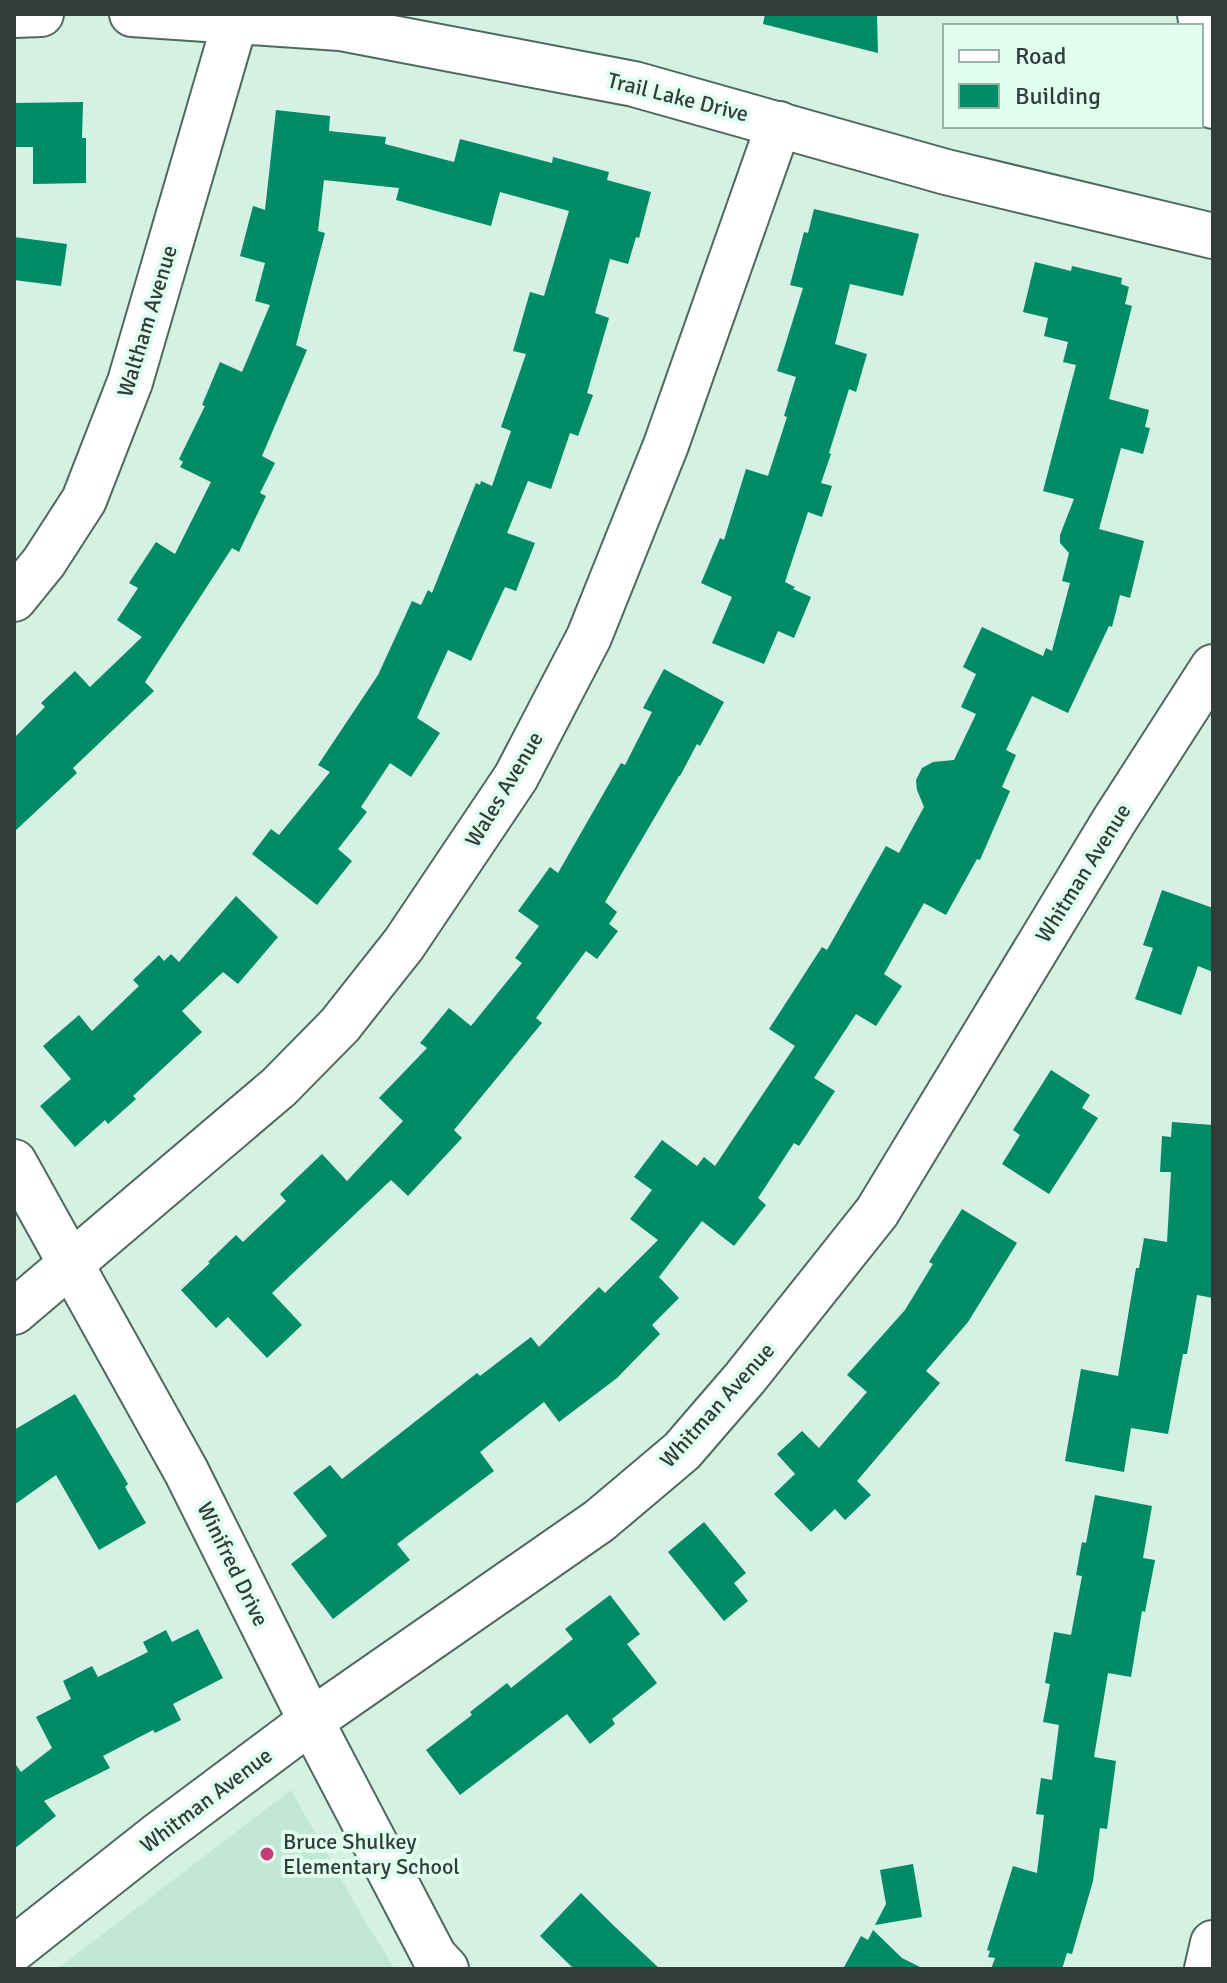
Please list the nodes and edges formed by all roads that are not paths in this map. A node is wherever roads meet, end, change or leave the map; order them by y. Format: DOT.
graph roads {
  1 [pos="41,14"];
  2 [pos="132,14"];
  3 [pos="14,15"];
  4 [pos="235,22"];
  5 [pos="1203,35"];
  6 [pos="1213,106"];
  7 [pos="779,124"];
  8 [pos="1213,236"];
  9 [pos="14,599"];
  10 [pos="1213,667"];
  11 [pos="14,1162"];
  12 [pos="72,1264"];
  13 [pos="14,1312"];
  14 [pos="311,1721"];
  15 [pos="1213,1943"];
  16 [pos="14,1949"];
  17 [pos="446,1969"];
  18 [pos="1207,1969"];
  1 -- 3 [label="street"];
  2 -- 4 [label="street, Trail Lake Drive"];
  4 -- 7 [label="street, Trail Lake Drive"];
  4 -- 9 [label="street, Waltham Avenue"];
  5 -- 6 [label="street"];
  7 -- 8 [label="street, Trail Lake Drive"];
  7 -- 12 [label="street, Wales Avenue"];
  10 -- 14 [label="street, Whitman Avenue"];
  11 -- 12 [label="street, Winifred Drive"];
  12 -- 13 [label="street, Wales Avenue"];
  12 -- 14 [label="street, Winifred Drive"];
  14 -- 16 [label="street, Whitman Avenue"];
  14 -- 17 [label="street, Winifred Drive"];
  15 -- 18 [label="street"];
}
